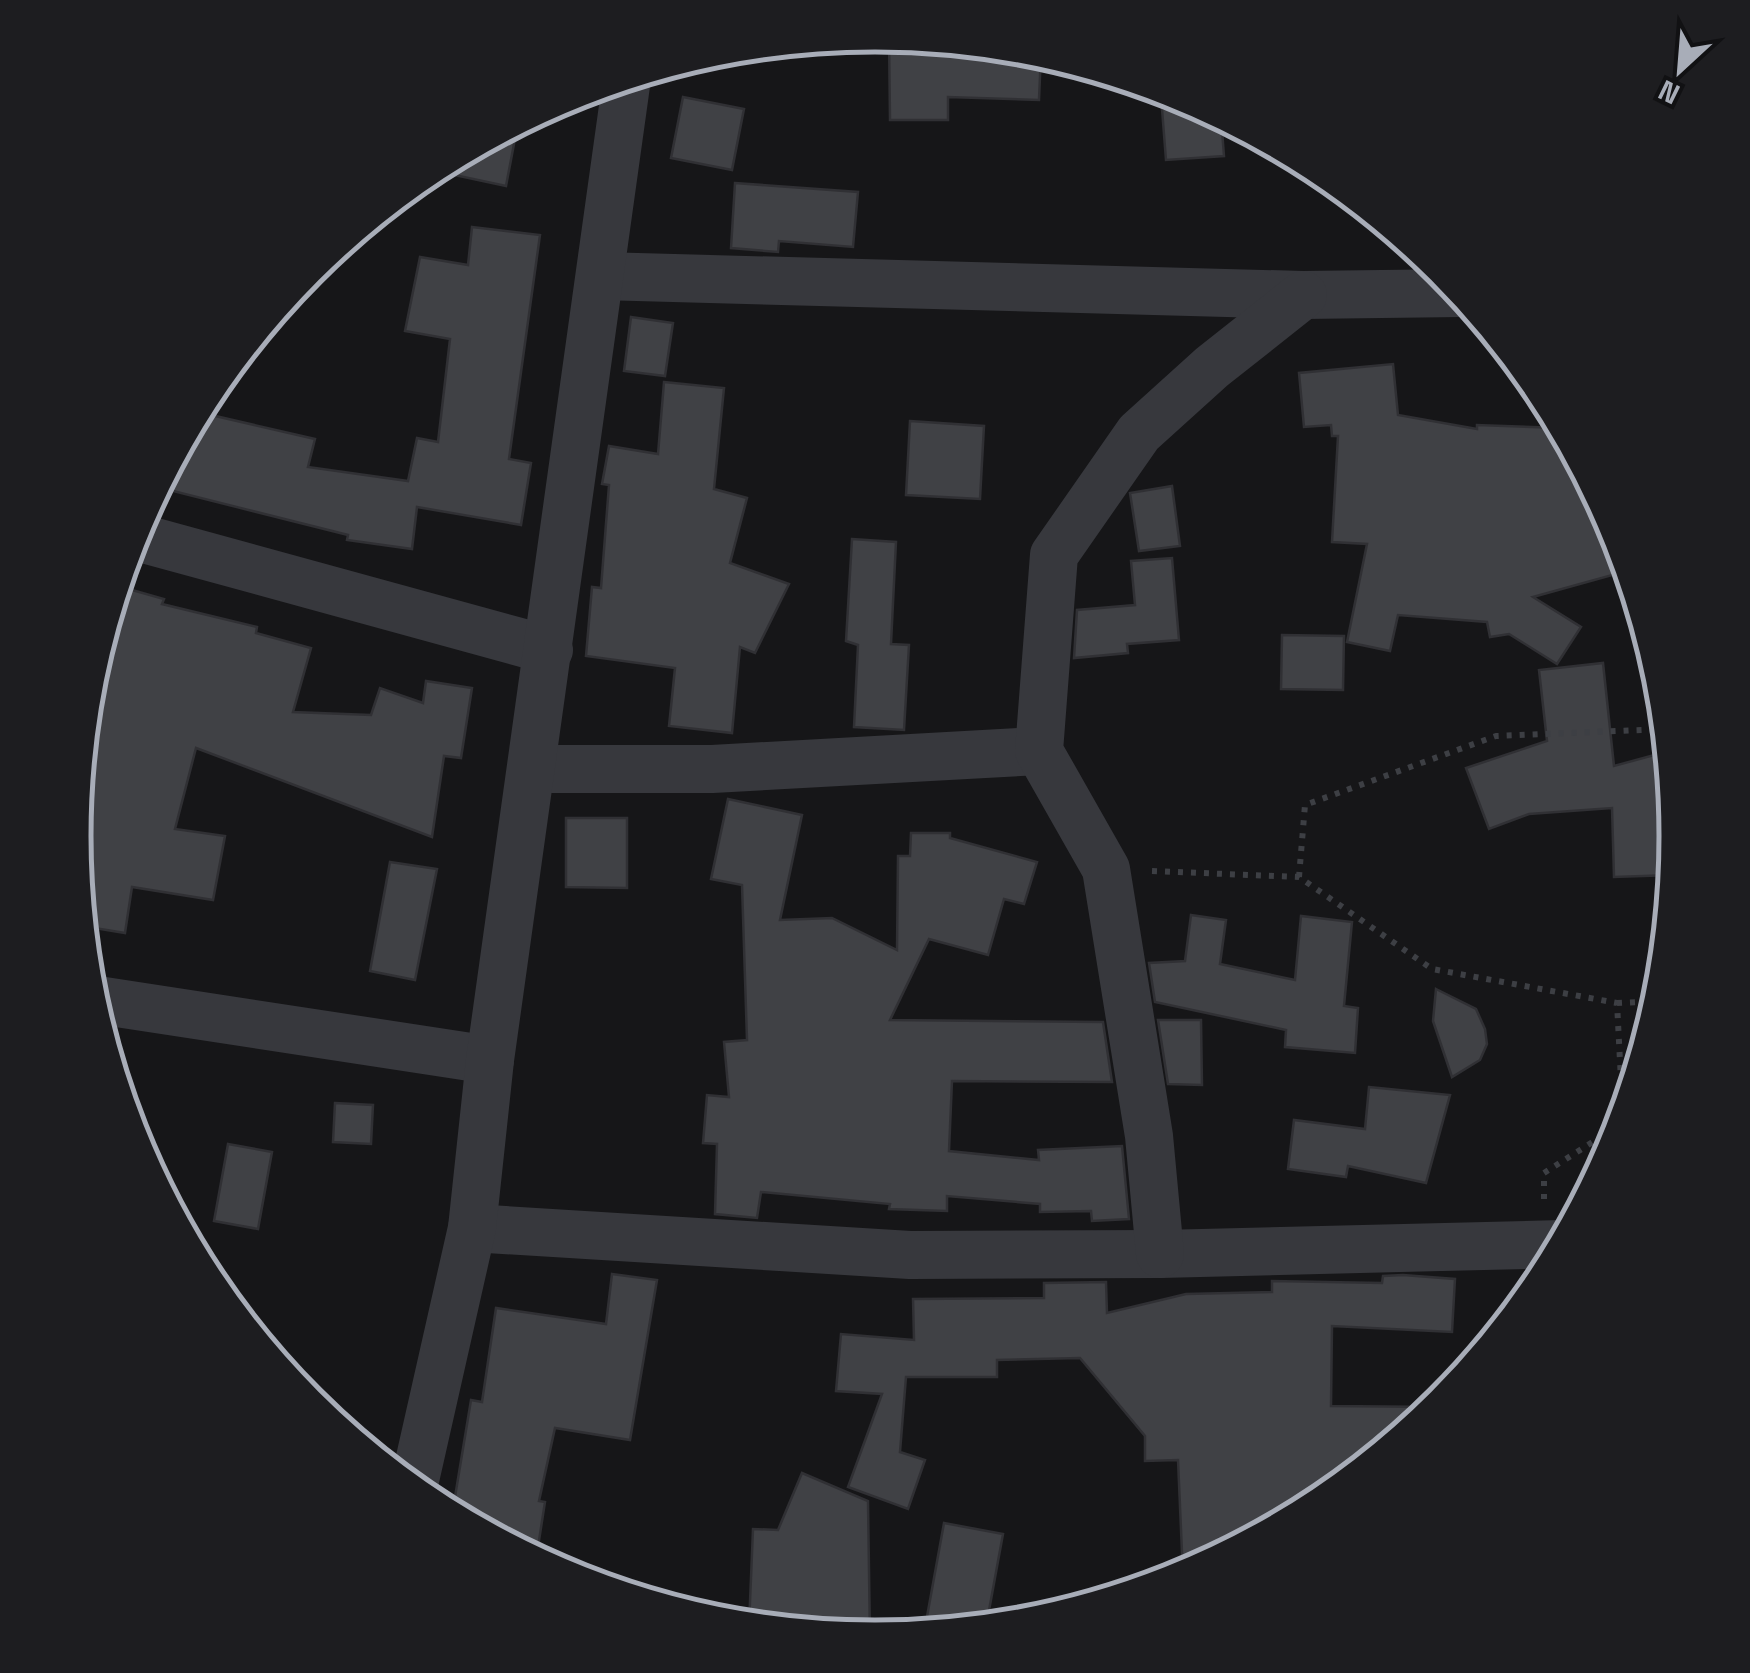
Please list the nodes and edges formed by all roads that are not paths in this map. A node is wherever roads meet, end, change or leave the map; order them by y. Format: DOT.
graph roads {
  1 [pos="625,93"];
  2 [pos="600,276"];
  3 [pos="1440,294"];
  4 [pos="1303,295"];
  5 [pos="149,540"];
  6 [pos="549,650"];
  7 [pos="1040,751"];
  8 [pos="534,769"];
  9 [pos="109,1003"];
  10 [pos="490,1060"];
  11 [pos="472,1228"];
  12 [pos="1544,1245"];
  13 [pos="1160,1254"];
  14 [pos="417,1472"];
  1 -- 2 [label="street"];
  2 -- 4 [label="street"];
  2 -- 6 [label="street"];
  3 -- 4 [label="street"];
  4 -- 7 [label="street"];
  5 -- 6 [label="street"];
  6 -- 8 [label="street"];
  7 -- 8 [label="street"];
  7 -- 13 [label="street"];
  8 -- 10 [label="street"];
  9 -- 10 [label="street"];
  10 -- 11 [label="street"];
  11 -- 13 [label="street"];
  11 -- 14 [label="street"];
  12 -- 13 [label="street"];
}
